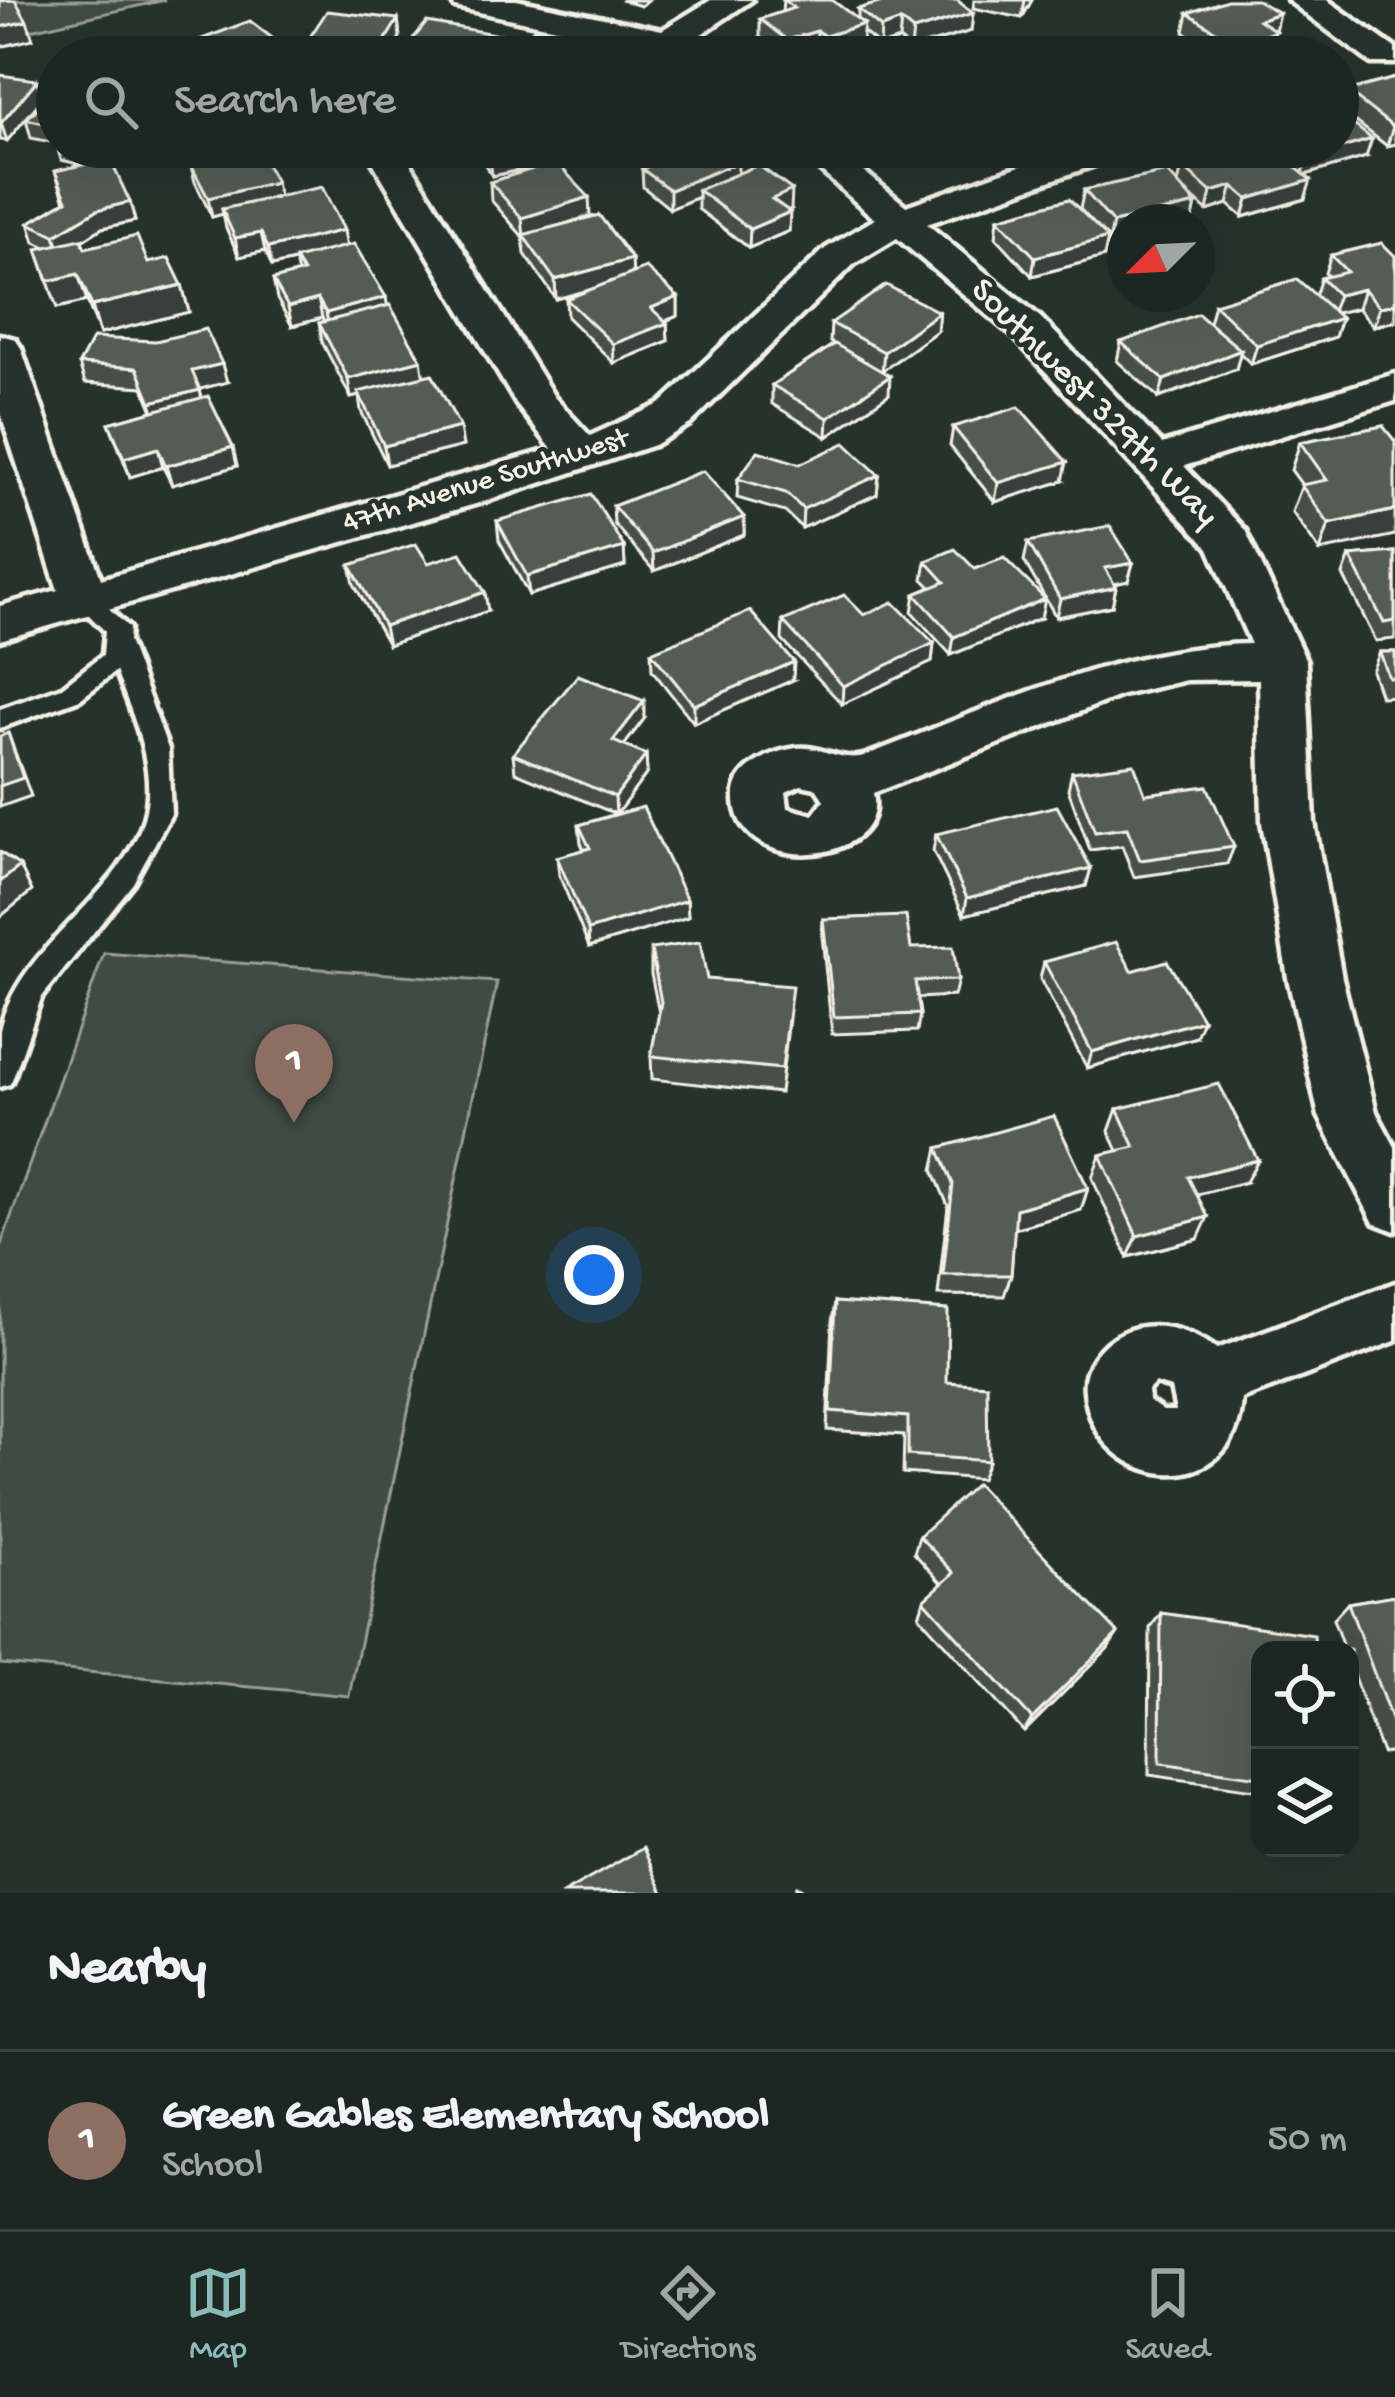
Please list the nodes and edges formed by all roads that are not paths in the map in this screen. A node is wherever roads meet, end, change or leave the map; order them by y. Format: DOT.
graph roads {
  1 [pos="467,0"];
  2 [pos="735,0"];
  3 [pos="1305,0"];
  4 [pos="623,36"];
  5 [pos="695,36"];
  6 [pos="1389,54"];
  7 [pos="1359,64"];
  8 [pos="395,168"];
  9 [pos="837,168"];
  10 [pos="1050,168"];
  11 [pos="899,221"];
  12 [pos="0,348"];
  13 [pos="1395,386"];
  14 [pos="581,454"];
  15 [pos="1156,460"];
  16 [pos="84,598"];
  17 [pos="0,623"];
  18 [pos="118,644"];
  19 [pos="1282,661"];
  20 [pos="0,719"];
  21 [pos="844,784"];
  22 [pos="0,1075"];
  23 [pos="1395,1204"];
  24 [pos="1395,1312"];
  25 [pos="1205,1383"];
  1 -- 4 [label="street"];
  2 -- 5 [label="street"];
  3 -- 6 [label="street"];
  6 -- 7 [label="street"];
  8 -- 14 [label="street"];
  9 -- 11 [label="street, Southwest 329th Way"];
  10 -- 11 [label="street, 47th Avenue Southwest"];
  11 -- 14 [label="street, 47th Avenue Southwest"];
  11 -- 15 [label="street, Southwest 329th Way"];
  12 -- 16 [label="street"];
  13 -- 15 [label="street"];
  14 -- 16 [label="street, 47th Avenue Southwest"];
  15 -- 19 [label="street, Southwest 329th Way"];
  16 -- 17 [label="street, 47th Avenue Southwest"];
  16 -- 18 [label="lane"];
  18 -- 20 [label="lane"];
  18 -- 22 [label="lane"];
  19 -- 21 [label="street"];
  19 -- 23 [label="street, Southwest 329th Way"];
  24 -- 25 [label="street"];
}
